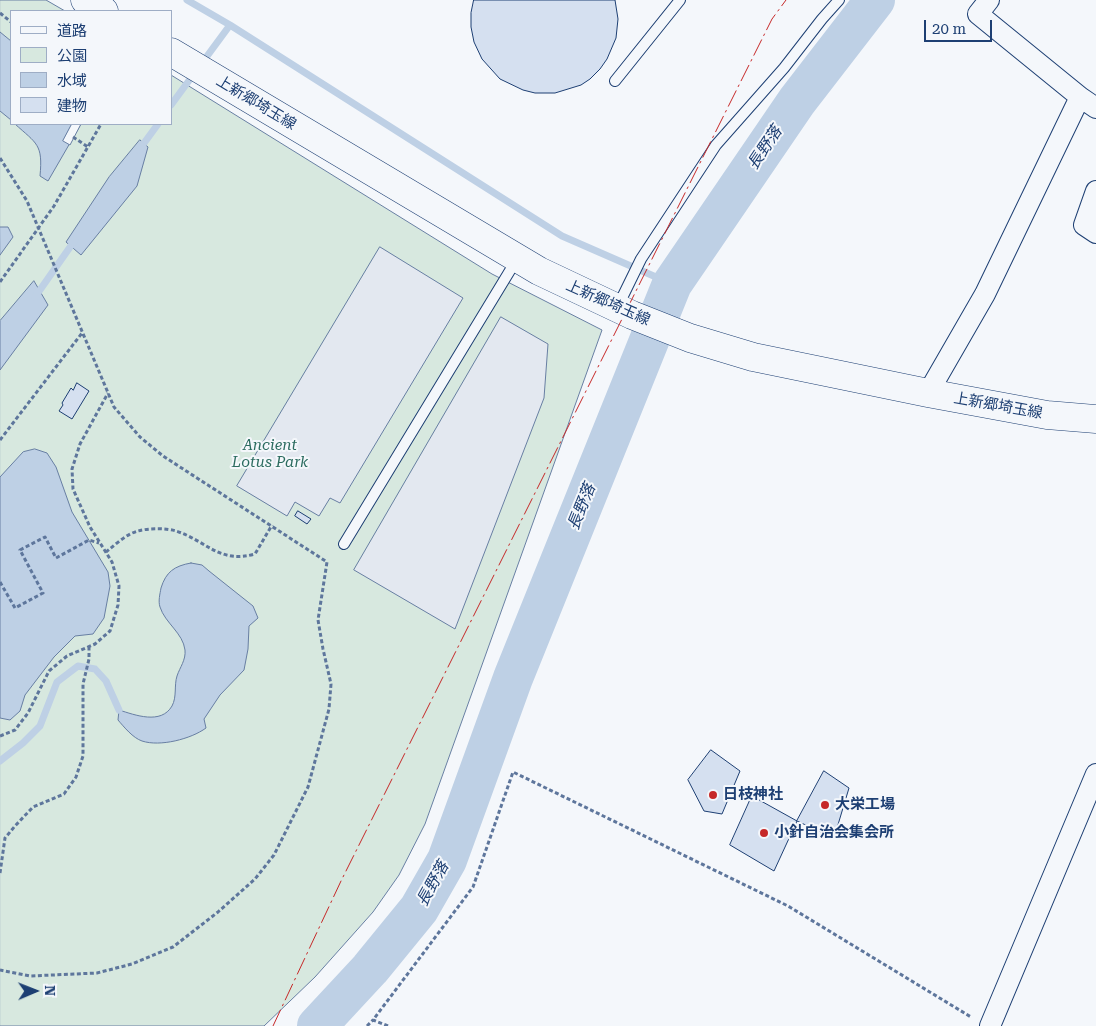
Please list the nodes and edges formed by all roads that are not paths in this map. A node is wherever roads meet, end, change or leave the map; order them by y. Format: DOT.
graph roads {
  1 [pos="85,0"];
  2 [pos="680,0"];
  3 [pos="839,0"];
  4 [pos="988,0"];
  5 [pos="102,10"];
  6 [pos="172,53"];
  7 [pos="615,82"];
  8 [pos="1088,103"];
  9 [pos="1096,192"];
  10 [pos="1096,232"];
  11 [pos="517,259"];
  12 [pos="624,312"];
  13 [pos="928,394"];
  14 [pos="1096,419"];
  15 [pos="344,544"];
  16 [pos="1096,774"];
  17 [pos="983,1024"];
  1 -- 5 [label="main road"];
  2 -- 7 [label="lane"];
  3 -- 12 [label="lane"];
  4 -- 8 [label="street"];
  6 -- 11 [label="main road, 上新郷埼玉線"];
  8 -- 13 [label="street"];
  9 -- 10 [label="street"];
  11 -- 12 [label="main road, 上新郷埼玉線"];
  11 -- 15 [label="lane"];
  12 -- 13 [label="main road, 上新郷埼玉線"];
  13 -- 14 [label="main road, 上新郷埼玉線"];
  16 -- 17 [label="street"];
}
